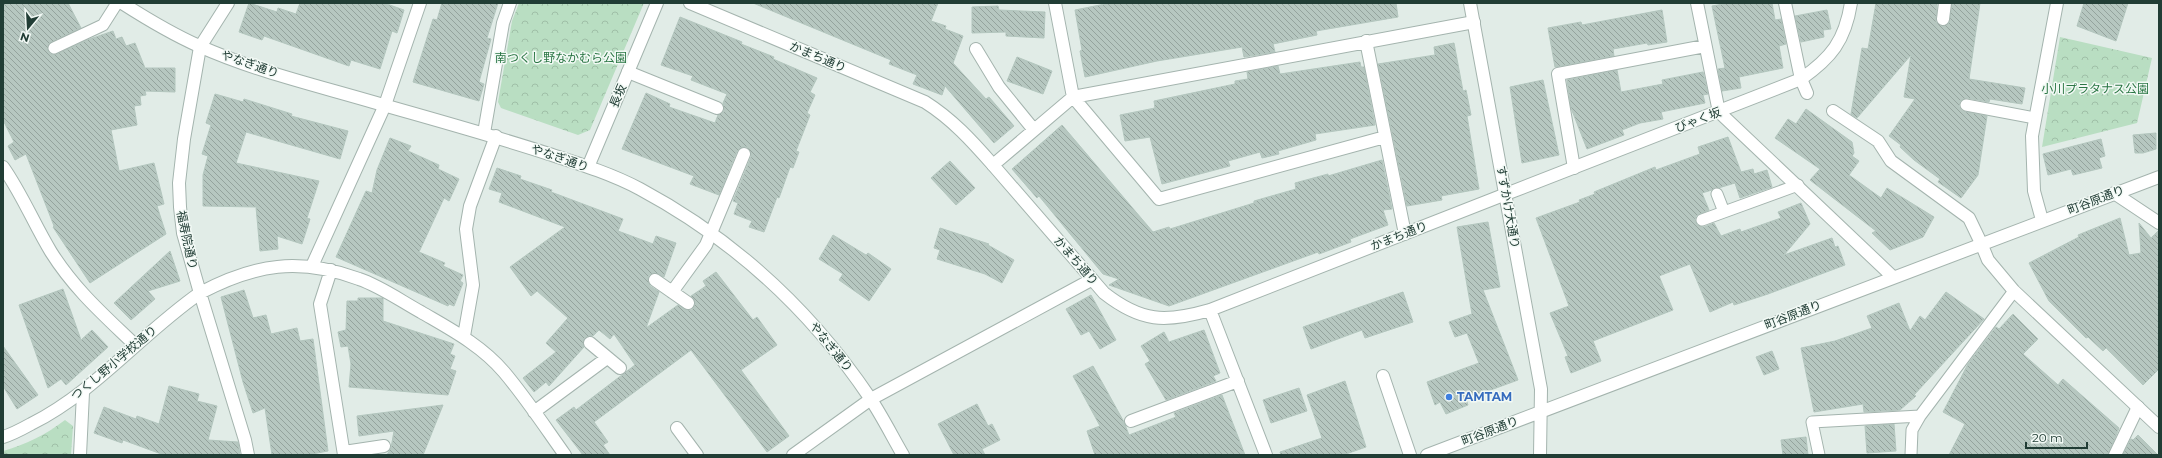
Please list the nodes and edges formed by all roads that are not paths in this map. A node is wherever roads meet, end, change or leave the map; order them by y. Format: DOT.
graph roads {
  1 [pos="117,3"];
  2 [pos="122,3"];
  3 [pos="228,3"];
  4 [pos="420,3"];
  5 [pos="510,3"];
  6 [pos="657,3"];
  7 [pos="690,3"];
  8 [pos="1055,3"];
  9 [pos="1470,3"];
  10 [pos="1697,3"];
  11 [pos="1785,3"];
  12 [pos="1851,3"];
  13 [pos="1945,3"];
  14 [pos="2057,3"];
  15 [pos="1943,19"];
  16 [pos="1474,22"];
  17 [pos="1366,41"];
  18 [pos="1705,46"];
  19 [pos="200,47"];
  20 [pos="54,48"];
  21 [pos="976,49"];
  22 [pos="628,72"];
  23 [pos="1800,79"];
  24 [pos="1807,93"];
  25 [pos="1073,97"];
  26 [pos="384,105"];
  27 [pos="1966,105"];
  28 [pos="717,108"];
  29 [pos="1834,111"];
  30 [pos="1719,112"];
  31 [pos="2035,118"];
  32 [pos="1034,130"];
  33 [pos="484,133"];
  34 [pos="496,136"];
  35 [pos="1385,137"];
  36 [pos="744,154"];
  37 [pos="993,165"];
  38 [pos="3,167"];
  39 [pos="588,167"];
  40 [pos="1574,168"];
  41 [pos="2159,177"];
  42 [pos="1798,185"];
  43 [pos="2114,193"];
  44 [pos="1506,194"];
  45 [pos="1717,194"];
  46 [pos="1724,212"];
  47 [pos="1702,220"];
  48 [pos="2042,220"];
  49 [pos="2159,223"];
  50 [pos="711,232"];
  51 [pos="1405,234"];
  52 [pos="1981,243"];
  53 [pos="312,266"];
  54 [pos="331,270"];
  55 [pos="1893,277"];
  56 [pos="655,280"];
  57 [pos="1092,280"];
  58 [pos="2014,291"];
  59 [pos="672,292"];
  60 [pos="200,293"];
  61 [pos="688,303"];
  62 [pos="1210,310"];
  63 [pos="464,336"];
  64 [pos="590,344"];
  65 [pos="135,346"];
  66 [pos="607,358"];
  67 [pos="620,368"];
  68 [pos="1382,376"];
  69 [pos="1238,381"];
  70 [pos="83,393"];
  71 [pos="871,399"];
  72 [pos="2138,407"];
  73 [pos="534,412"];
  74 [pos="1541,412"];
  75 [pos="1920,416"];
  76 [pos="1131,421"];
  77 [pos="2159,427"];
  78 [pos="677,428"];
  79 [pos="3,437"];
  80 [pos="384,446"];
  81 [pos="344,454"];
  82 [pos="80,455"];
  83 [pos="248,455"];
  84 [pos="565,455"];
  85 [pos="697,455"];
  86 [pos="793,455"];
  87 [pos="903,455"];
  88 [pos="1266,455"];
  89 [pos="1410,455"];
  90 [pos="1427,455"];
  91 [pos="1540,455"];
  92 [pos="1819,455"];
  93 [pos="1911,455"];
  94 [pos="2115,455"];
  1 -- 20 [label="lane"];
  2 -- 19 [label="street, やなぎ通り"];
  3 -- 19 [label="street, 福寿院通り"];
  4 -- 26 [label="street"];
  5 -- 33 [label="street"];
  6 -- 22 [label="street, 長坂"];
  7 -- 37 [label="street, かまち通り"];
  8 -- 25 [label="street"];
  9 -- 16 [label="street, すずかけ大通り"];
  10 -- 18 [label="street"];
  11 -- 23 [label="street"];
  12 -- 23 [label="street, びゃく坂"];
  13 -- 15 [label="street"];
  14 -- 31 [label="street"];
  16 -- 17 [label="street"];
  16 -- 44 [label="street, すずかけ大通り"];
  17 -- 25 [label="street"];
  17 -- 35 [label="street"];
  18 -- 30 [label="street"];
  18 -- 40 [label="street"];
  19 -- 26 [label="street, やなぎ通り"];
  19 -- 60 [label="street, 福寿院通り"];
  21 -- 32 [label="street"];
  22 -- 28 [label="street"];
  22 -- 39 [label="street, 長坂"];
  23 -- 24 [label="street"];
  23 -- 30 [label="street, びゃく坂"];
  25 -- 32 [label="street"];
  25 -- 35 [label="street"];
  26 -- 33 [label="street, やなぎ通り"];
  26 -- 53 [label="street"];
  27 -- 31 [label="lane"];
  29 -- 52 [label="street"];
  30 -- 40 [label="street, びゃく坂"];
  30 -- 42 [label="street"];
  31 -- 48 [label="street"];
  32 -- 37 [label="street"];
  33 -- 34 [label="street, やなぎ通り"];
  34 -- 39 [label="street, やなぎ通り"];
  34 -- 63 [label="street"];
  35 -- 51 [label="street"];
  36 -- 50 [label="street"];
  37 -- 57 [label="street, かまち通り"];
  38 -- 65 [label="street"];
  39 -- 50 [label="street, やなぎ通り"];
  40 -- 44 [label="street, びゃく坂"];
  41 -- 43 [label="street, 町谷原通り"];
  42 -- 46 [label="lane"];
  42 -- 55 [label="street"];
  43 -- 48 [label="street, 町谷原通り"];
  43 -- 49 [label="street"];
  44 -- 51 [label="street, かまち通り"];
  44 -- 74 [label="street, すずかけ大通り"];
  45 -- 46 [label="lane"];
  46 -- 47 [label="lane"];
  48 -- 52 [label="street, 町谷原通り"];
  50 -- 59 [label="street"];
  50 -- 71 [label="street, やなぎ通り"];
  51 -- 62 [label="street, かまち通り"];
  52 -- 55 [label="street, 町谷原通り"];
  52 -- 58 [label="street"];
  53 -- 54 [label="street, つくし野小学校通り"];
  53 -- 60 [label="street, つくし野小学校通り"];
  54 -- 63 [label="street, つくし野小学校通り"];
  54 -- 81 [label="street"];
  55 -- 74 [label="street, 町谷原通り"];
  56 -- 59 [label="street"];
  57 -- 62 [label="street, かまち通り"];
  57 -- 71 [label="street"];
  58 -- 72 [label="street"];
  58 -- 75 [label="lane"];
  59 -- 61 [label="street"];
  60 -- 65 [label="street, つくし野小学校通り"];
  60 -- 83 [label="street, 福寿院通り"];
  62 -- 69 [label="street"];
  63 -- 73 [label="street, つくし野小学校通り"];
  64 -- 66 [label="street"];
  65 -- 70 [label="street, つくし野小学校通り"];
  66 -- 67 [label="street"];
  66 -- 73 [label="street"];
  68 -- 89 [label="street"];
  69 -- 76 [label="street"];
  69 -- 88 [label="street"];
  70 -- 79 [label="street, つくし野小学校通り"];
  70 -- 82 [label="street"];
  71 -- 86 [label="street"];
  71 -- 87 [label="street, やなぎ通り"];
  72 -- 77 [label="street"];
  72 -- 94 [label="street"];
  73 -- 84 [label="street, つくし野小学校通り"];
  74 -- 90 [label="street, 町谷原通り"];
  74 -- 91 [label="street, すずかけ大通り"];
  75 -- 92 [label="lane"];
  75 -- 93 [label="lane"];
  78 -- 85 [label="street"];
  80 -- 81 [label="street"];
}
